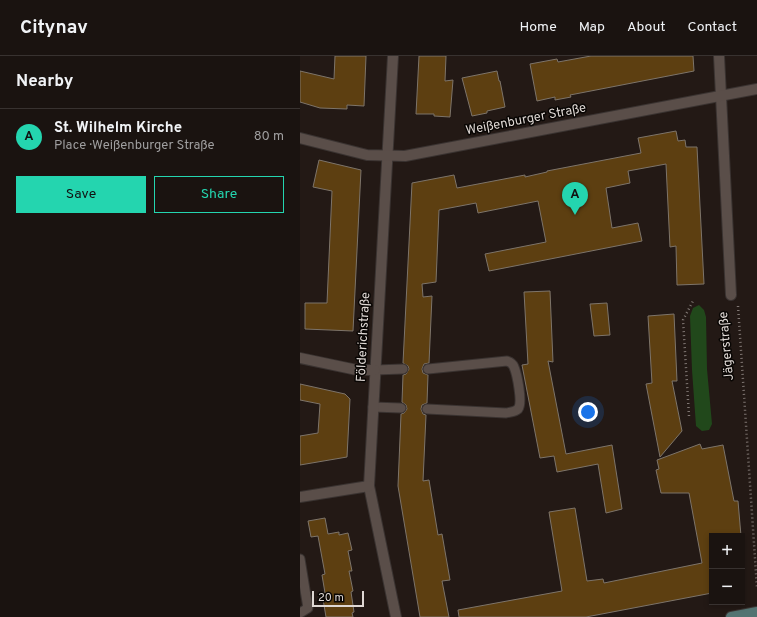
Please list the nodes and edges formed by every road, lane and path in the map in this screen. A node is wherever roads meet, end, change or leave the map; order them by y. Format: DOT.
graph roads {
  1 [pos="393,56"];
  2 [pos="719,56"];
  3 [pos="757,89"];
  4 [pos="721,96"];
  5 [pos="300,138"];
  6 [pos="388,156"];
  7 [pos="731,295"];
  8 [pos="692,301"];
  9 [pos="300,358"];
  10 [pos="403,369"];
  11 [pos="428,369"];
  12 [pos="375,370"];
  13 [pos="373,407"];
  14 [pos="401,408"];
  15 [pos="427,409"];
  16 [pos="689,416"];
  17 [pos="369,486"];
  18 [pos="300,497"];
  19 [pos="300,559"];
  20 [pos="757,588"];
  21 [pos="757,612"];
  22 [pos="300,613"];
  23 [pos="396,617"];
  24 [pos="731,617"];
  1 -- 6 [label="street, Földerichstraße"];
  2 -- 4 [label="street, Jägerstraße"];
  3 -- 4 [label="street, Weißenburger Straße"];
  4 -- 6 [label="street, Weißenburger Straße"];
  4 -- 7 [label="street, Jägerstraße"];
  5 -- 6 [label="street, Weißenburger Straße"];
  6 -- 12 [label="street, Földerichstraße"];
  7 -- 20 [label="path, Jägerstraße"];
  8 -- 16 [label="path"];
  9 -- 12 [label="street"];
  10 -- 12 [label="lane"];
  11 -- 15 [label="lane"];
  12 -- 13 [label="street, Földerichstraße"];
  13 -- 14 [label="lane"];
  13 -- 17 [label="street, Földerichstraße"];
  17 -- 18 [label="street"];
  17 -- 23 [label="street, Földerichstraße"];
  19 -- 22 [label="lane"];
  21 -- 24 [label="street"];
}
